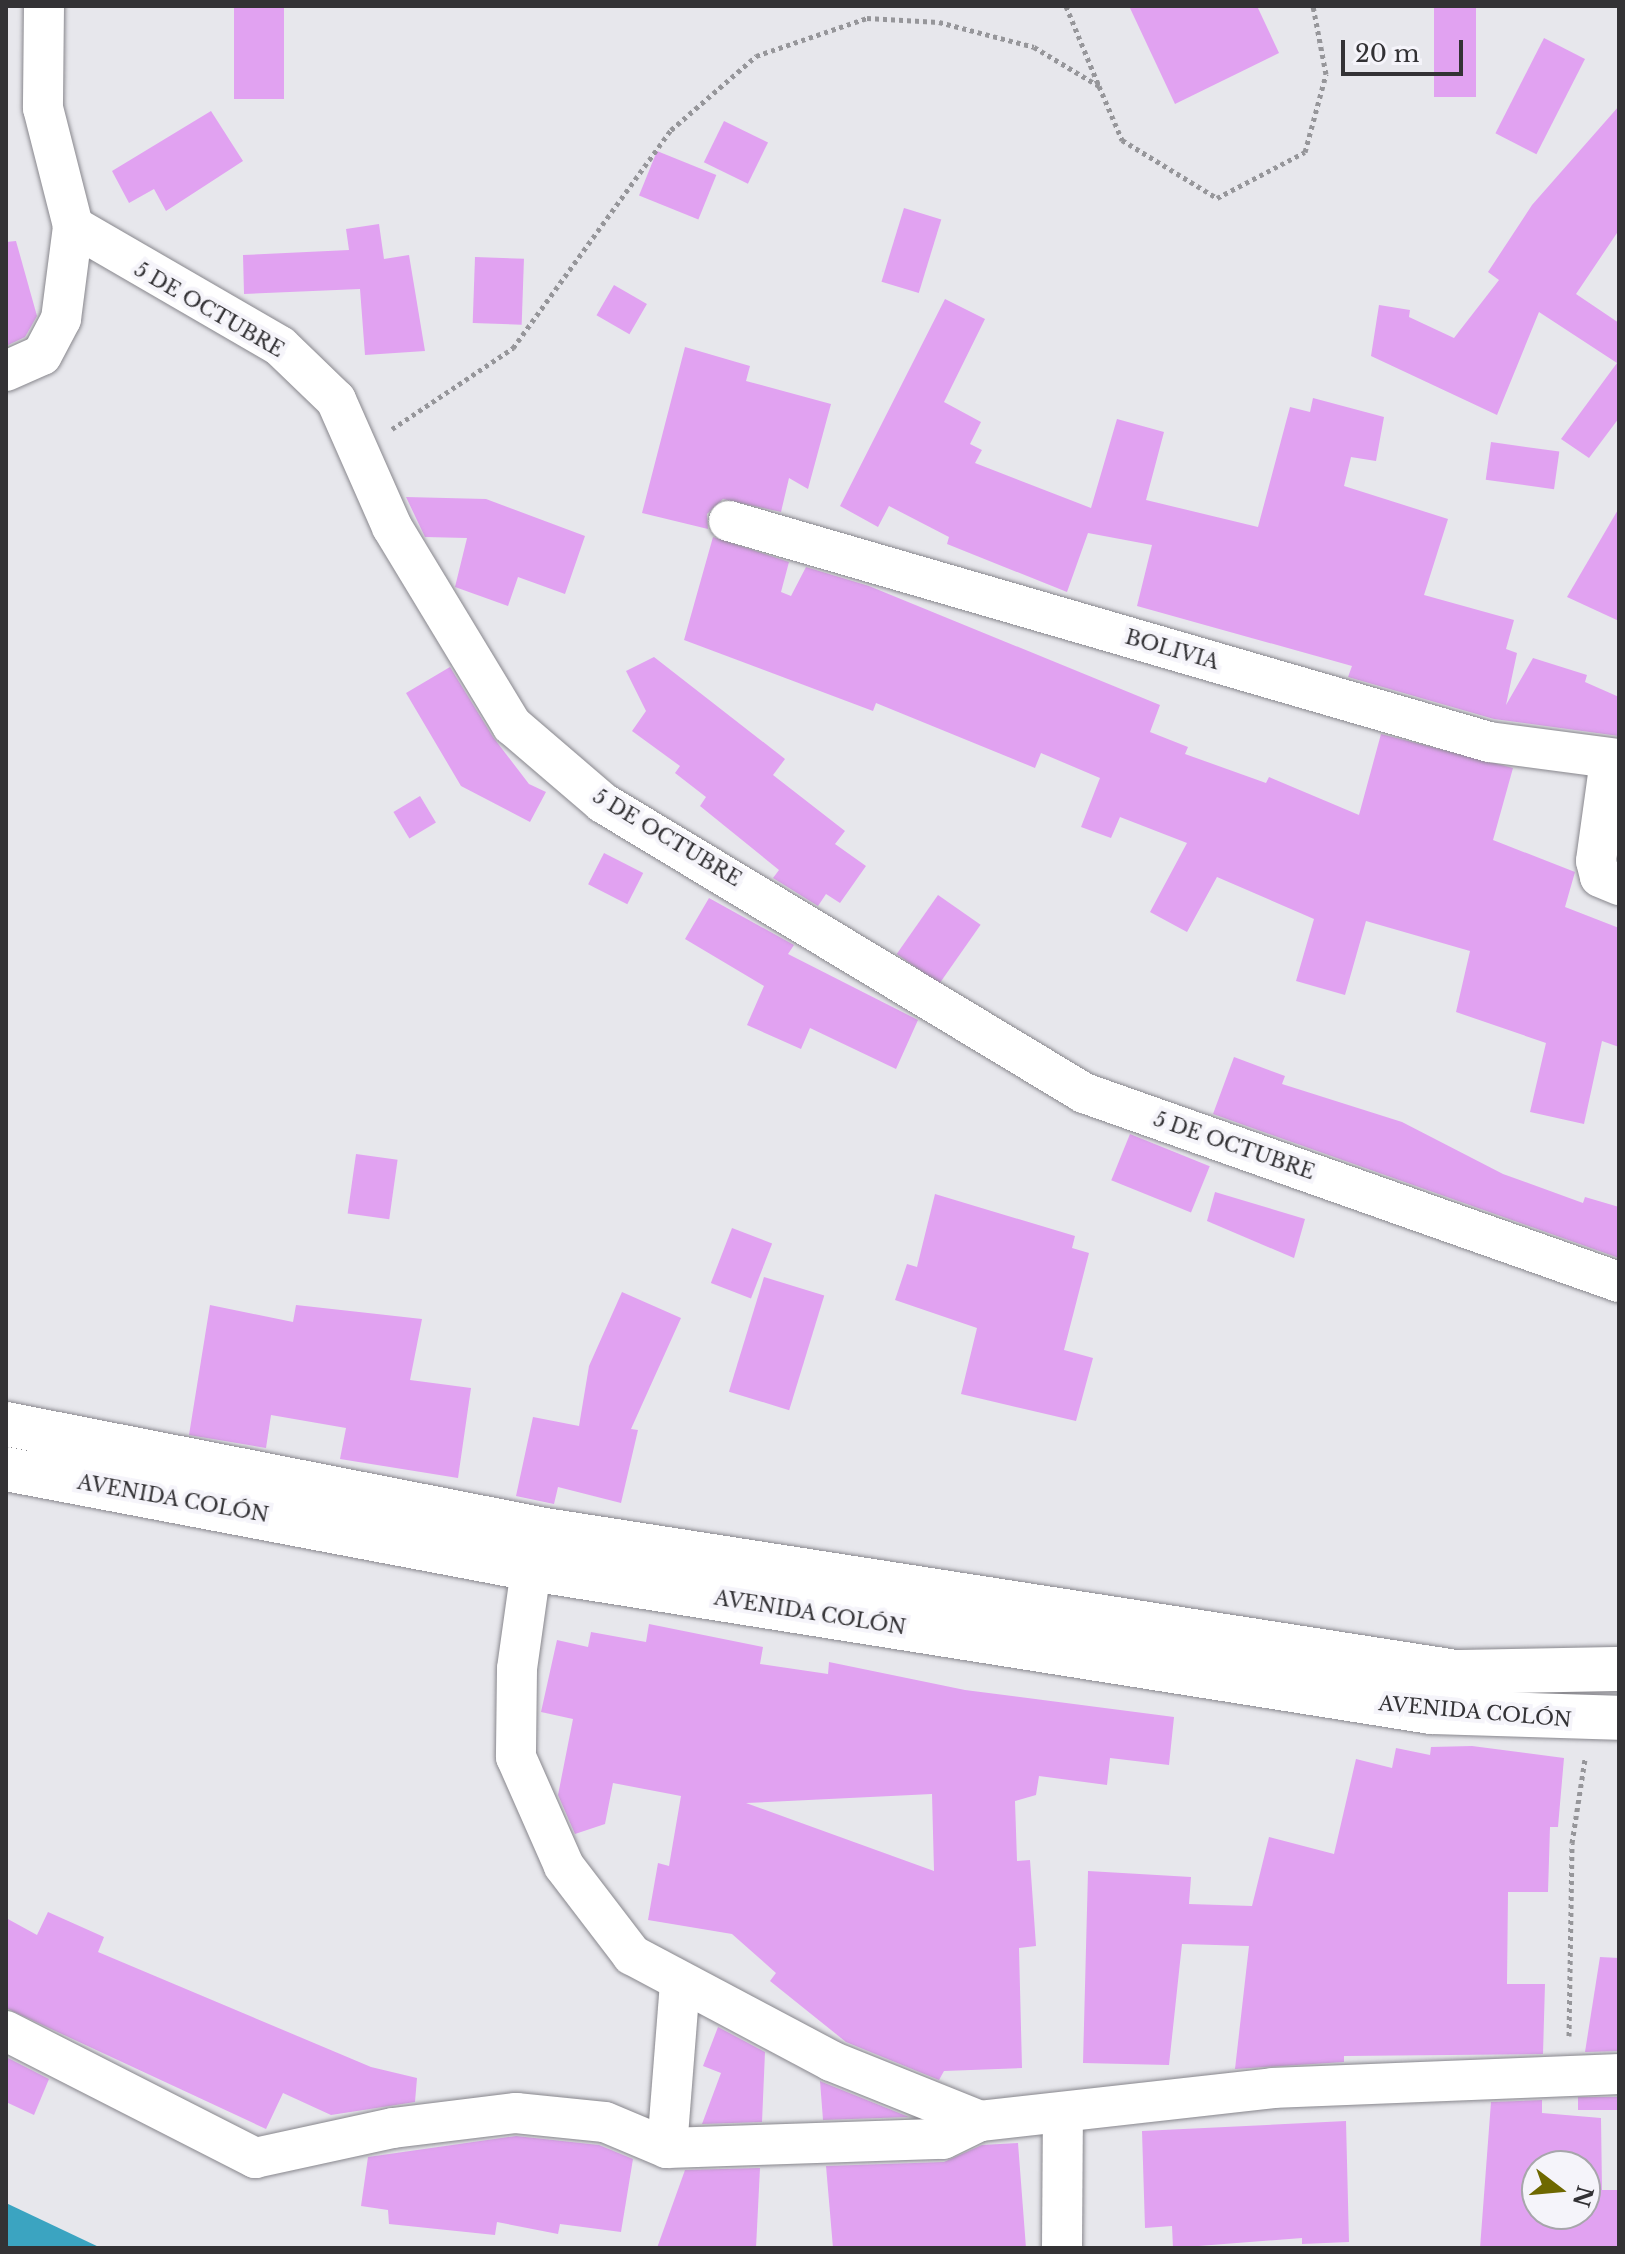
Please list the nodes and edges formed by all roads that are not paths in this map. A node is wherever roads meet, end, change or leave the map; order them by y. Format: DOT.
graph roads {
  1 [pos="44,6"];
  2 [pos="73,226"];
  3 [pos="6,371"];
  4 [pos="729,521"];
  5 [pos="1614,759"];
  6 [pos="1619,885"];
  7 [pos="1619,1282"];
  8 [pos="6,1424"];
  9 [pos="6,1469"];
  10 [pos="538,1550"];
  11 [pos="1619,1669"];
  12 [pos="1605,1720"];
  13 [pos="680,1984"];
  14 [pos="6,2031"];
  15 [pos="1619,2074"];
  16 [pos="1063,2117"];
  17 [pos="980,2121"];
  18 [pos="667,2148"];
  19 [pos="1062,2248"];
  1 -- 2 [label="street"];
  2 -- 3 [label="street"];
  2 -- 7 [label="street, 5 DE OCTUBRE"];
  4 -- 5 [label="street, BOLIVIA"];
  5 -- 6 [label="street"];
  8 -- 10 [label="main road, AVENIDA COLÓN"];
  9 -- 10 [label="main road, AVENIDA COLÓN"];
  10 -- 11 [label="main road, AVENIDA COLÓN"];
  10 -- 12 [label="main road, AVENIDA COLÓN"];
  10 -- 13 [label="street"];
  13 -- 17 [label="street"];
  13 -- 18 [label="street"];
  14 -- 18 [label="street"];
  15 -- 16 [label="street"];
  16 -- 17 [label="street"];
  16 -- 19 [label="street"];
  17 -- 18 [label="street"];
}
